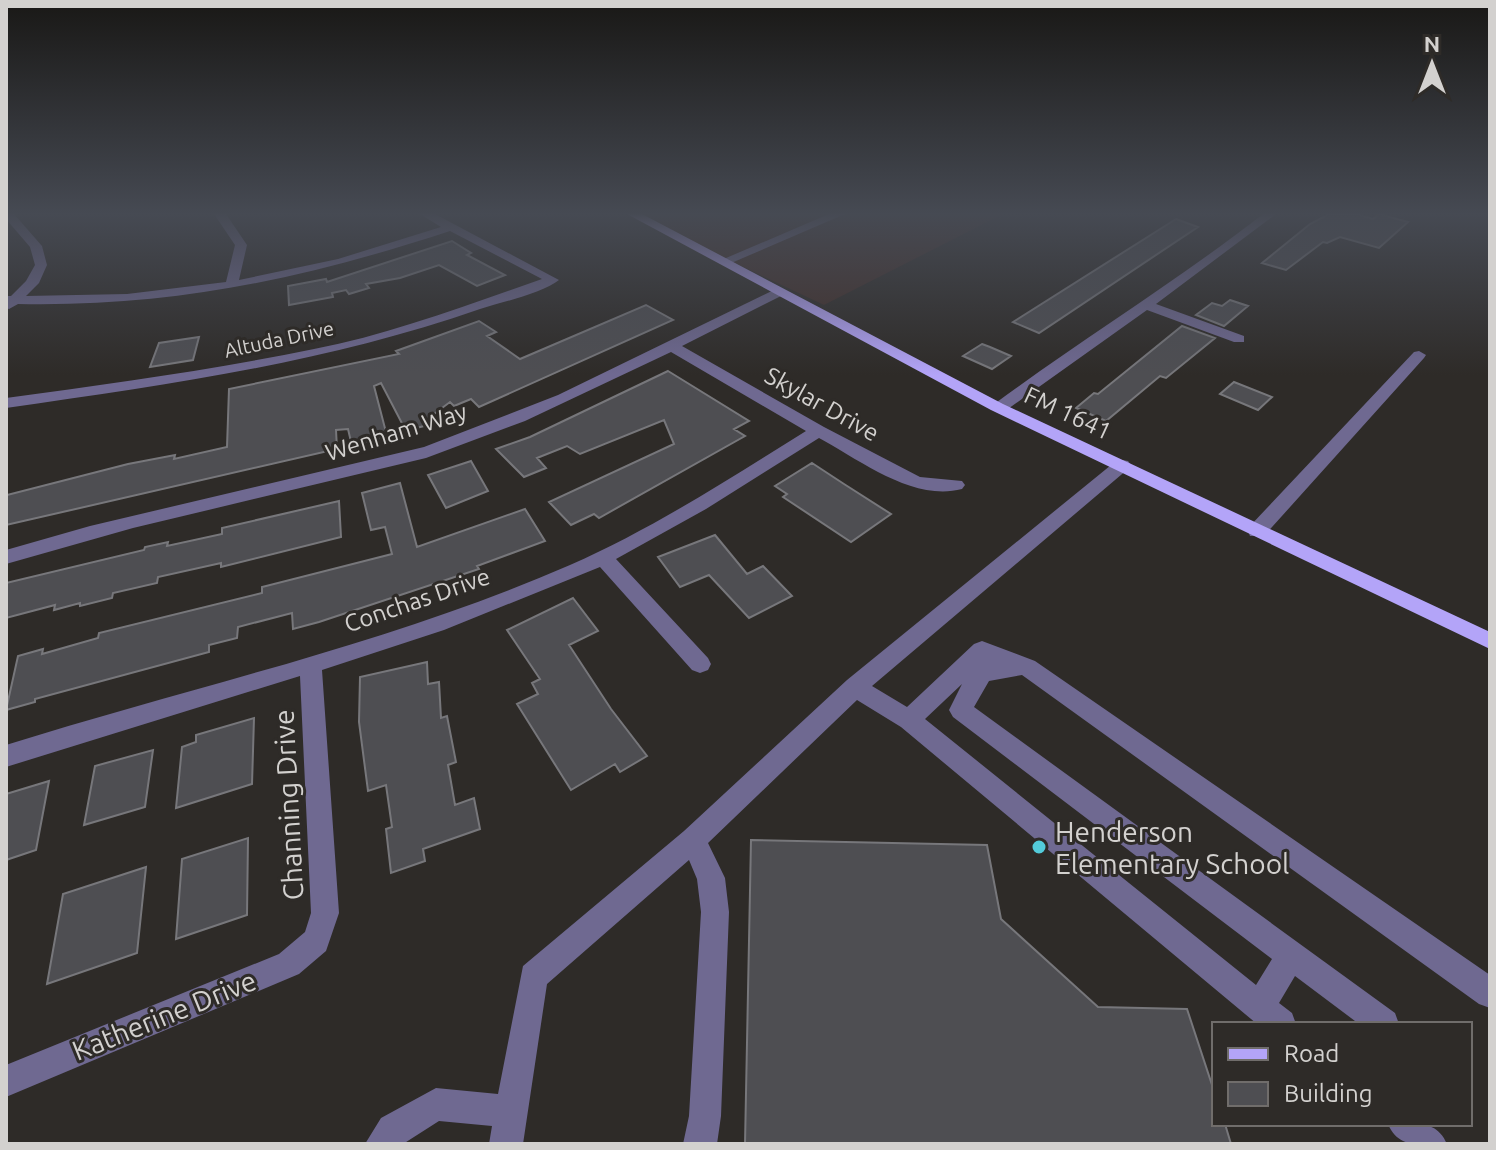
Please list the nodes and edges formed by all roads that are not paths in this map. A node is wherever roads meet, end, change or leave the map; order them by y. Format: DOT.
graph roads {
  1 [pos="40,268"];
  2 [pos="236,268"];
  3 [pos="318,268"];
  4 [pos="528,268"];
  5 [pos="736,268"];
  6 [pos="1202,268"];
  7 [pos="232,284"];
  8 [pos="778,292"];
  9 [pos="9,303"];
  10 [pos="1145,305"];
  11 [pos="1239,339"];
  12 [pos="671,346"];
  13 [pos="1419,355"];
  14 [pos="6,403"];
  15 [pos="999,408"];
  16 [pos="818,431"];
  17 [pos="1122,465"];
  18 [pos="956,485"];
  19 [pos="1257,531"];
  20 [pos="602,556"];
  21 [pos="6,557"];
  22 [pos="1490,641"];
  23 [pos="310,663"];
  24 [pos="700,664"];
  25 [pos="1027,667"];
  26 [pos="855,687"];
  27 [pos="909,720"];
  28 [pos="6,756"];
  29 [pos="693,840"];
  30 [pos="316,941"];
  31 [pos="1290,957"];
  32 [pos="1490,993"];
  33 [pos="1270,1015"];
  34 [pos="1381,1022"];
  35 [pos="6,1081"];
  36 [pos="1408,1126"];
  37 [pos="509,1128"];
  38 [pos="382,1144"];
  39 [pos="700,1144"];
  40 [pos="1430,1144"];
  1 -- 9 [label="street"];
  2 -- 7 [label="street"];
  3 -- 7 [label="street"];
  4 -- 14 [label="street, Altuda Drive"];
  5 -- 8 [label="main road, FM 1641 / FM 1641"];
  6 -- 10 [label="street"];
  7 -- 9 [label="street"];
  8 -- 12 [label="street, Wenham Way"];
  8 -- 15 [label="main road, FM 1641 / FM 1641"];
  10 -- 11 [label="street"];
  10 -- 15 [label="street"];
  12 -- 16 [label="street, Skylar Drive"];
  12 -- 21 [label="street, Wenham Way"];
  13 -- 19 [label="street"];
  15 -- 17 [label="main road, FM 1641 / FM 1641"];
  16 -- 18 [label="street, Skylar Drive"];
  16 -- 20 [label="street, Conchas Drive"];
  17 -- 19 [label="main road, FM 1641 / FM 1641"];
  17 -- 26 [label="street"];
  19 -- 22 [label="main road, FM 1641 / FM 1641"];
  20 -- 23 [label="street, Conchas Drive"];
  20 -- 24 [label="street"];
  23 -- 28 [label="street, Conchas Drive"];
  23 -- 30 [label="street, Channing Drive"];
  25 -- 27 [label="street"];
  25 -- 31 [label="street"];
  25 -- 32 [label="street"];
  26 -- 27 [label="street"];
  26 -- 29 [label="street"];
  27 -- 33 [label="street"];
  29 -- 37 [label="street"];
  29 -- 39 [label="street"];
  30 -- 35 [label="street, Katherine Drive"];
  31 -- 33 [label="street"];
  31 -- 34 [label="street"];
  36 -- 40 [label="street"];
  37 -- 38 [label="street"];
}
